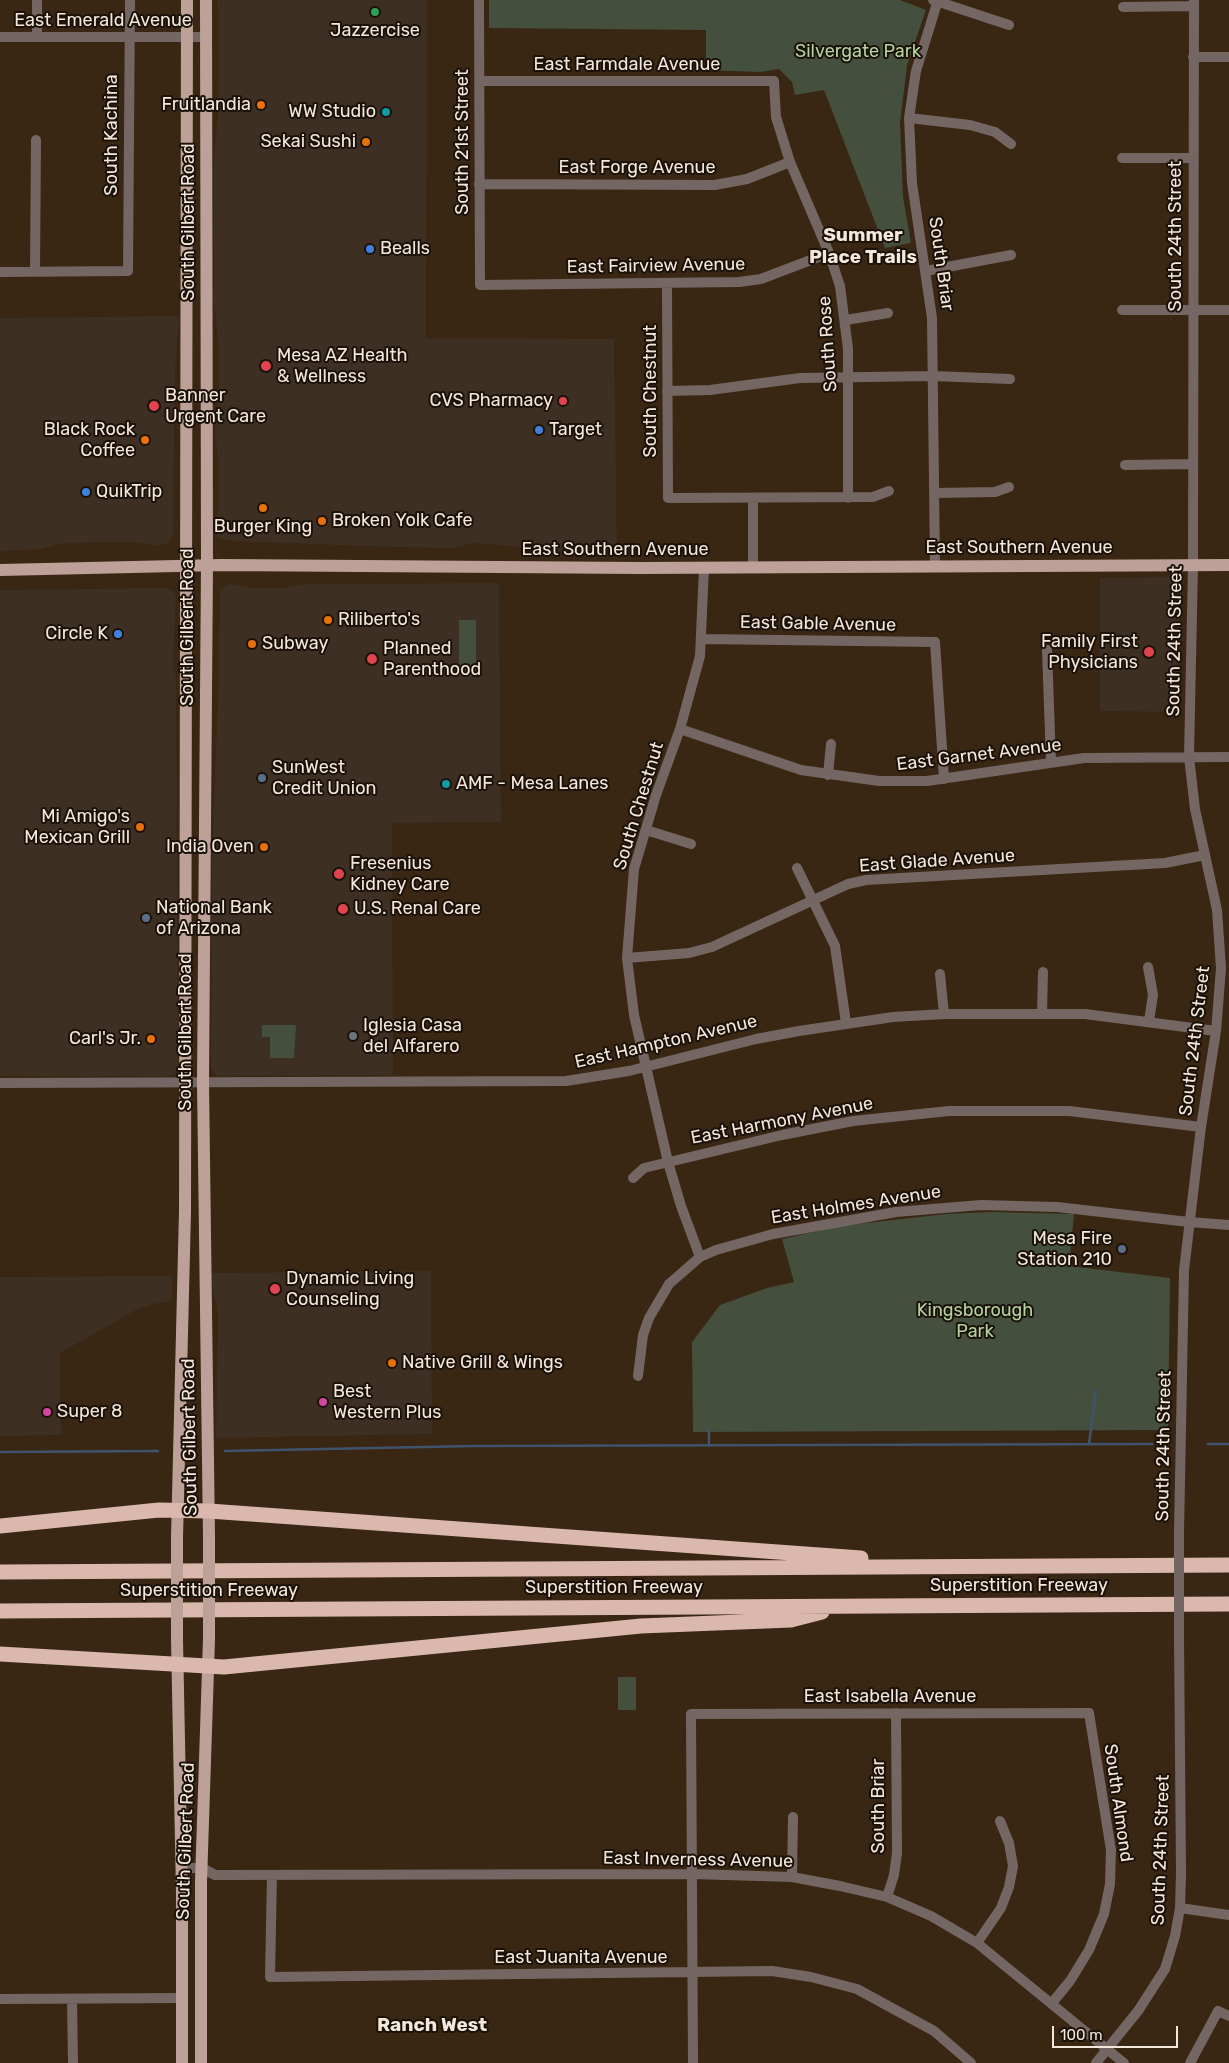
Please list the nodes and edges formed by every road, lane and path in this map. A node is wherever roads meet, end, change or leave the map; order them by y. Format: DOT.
graph roads {
  1 [pos="36,0"];
  2 [pos="130,0"];
  3 [pos="187,0"];
  4 [pos="206,0"];
  5 [pos="480,0"];
  6 [pos="936,1"];
  7 [pos="1194,3"];
  8 [pos="1123,7"];
  9 [pos="1009,25"];
  10 [pos="37,36"];
  11 [pos="0,37"];
  12 [pos="206,37"];
  13 [pos="129,38"];
  14 [pos="187,38"];
  15 [pos="1193,57"];
  16 [pos="1229,57"];
  17 [pos="480,81"];
  18 [pos="774,81"];
  19 [pos="909,118"];
  20 [pos="36,140"];
  21 [pos="1011,144"];
  22 [pos="1122,158"];
  23 [pos="1192,158"];
  24 [pos="790,162"];
  25 [pos="479,184"];
  26 [pos="829,253"];
  27 [pos="1011,256"];
  28 [pos="926,271"];
  29 [pos="0,272"];
  30 [pos="35,272"];
  31 [pos="666,284"];
  32 [pos="480,285"];
  33 [pos="1122,310"];
  34 [pos="1192,310"];
  35 [pos="1229,310"];
  36 [pos="888,313"];
  37 [pos="846,320"];
  38 [pos="206,322"];
  39 [pos="186,326"];
  40 [pos="849,376"];
  41 [pos="933,376"];
  42 [pos="1010,379"];
  43 [pos="667,390"];
  44 [pos="1192,464"];
  45 [pos="1125,465"];
  46 [pos="1009,487"];
  47 [pos="890,490"];
  48 [pos="934,493"];
  49 [pos="753,498"];
  50 [pos="848,498"];
  51 [pos="185,565"];
  52 [pos="206,565"];
  53 [pos="1193,565"];
  54 [pos="1229,565"];
  55 [pos="935,566"];
  56 [pos="704,568"];
  57 [pos="753,568"];
  58 [pos="0,570"];
  59 [pos="702,639"];
  60 [pos="1047,650"];
  61 [pos="680,729"];
  62 [pos="831,744"];
  63 [pos="1189,757"];
  64 [pos="1229,757"];
  65 [pos="1051,762"];
  66 [pos="828,775"];
  67 [pos="944,779"];
  68 [pos="646,830"];
  69 [pos="691,844"];
  70 [pos="1204,855"];
  71 [pos="797,868"];
  72 [pos="814,900"];
  73 [pos="627,958"];
  74 [pos="1148,967"];
  75 [pos="1044,972"];
  76 [pos="940,974"];
  77 [pos="1225,982"];
  78 [pos="1042,1013"];
  79 [pos="944,1014"];
  80 [pos="1149,1021"];
  81 [pos="846,1023"];
  82 [pos="1216,1030"];
  83 [pos="646,1066"];
  84 [pos="0,1083"];
  85 [pos="185,1083"];
  86 [pos="203,1083"];
  87 [pos="1201,1128"];
  88 [pos="668,1162"];
  89 [pos="632,1178"];
  90 [pos="1189,1222"];
  91 [pos="1229,1225"];
  92 [pos="700,1257"];
  93 [pos="638,1376"];
  94 [pos="178,1511"];
  95 [pos="209,1511"];
  96 [pos="0,1526"];
  97 [pos="1229,1565"];
  98 [pos="974,1567"];
  99 [pos="0,1572"];
  100 [pos="1229,1604"];
  101 [pos="848,1606"];
  102 [pos="0,1612"];
  103 [pos="0,1654"];
  104 [pos="177,1665"];
  105 [pos="209,1666"];
  106 [pos="896,1713"];
  107 [pos="1088,1713"];
  108 [pos="793,1817"];
  109 [pos="1000,1821"];
  110 [pos="182,1868"];
  111 [pos="202,1868"];
  112 [pos="215,1874"];
  113 [pos="272,1874"];
  114 [pos="692,1874"];
  115 [pos="792,1877"];
  116 [pos="201,1882"];
  117 [pos="182,1884"];
  118 [pos="887,1897"];
  119 [pos="1180,1908"];
  120 [pos="1229,1915"];
  121 [pos="977,1943"];
  122 [pos="692,1973"];
  123 [pos="183,1998"];
  124 [pos="0,1999"];
  125 [pos="72,1999"];
  126 [pos="1052,2003"];
  127 [pos="1229,2016"];
  128 [pos="1108,2049"];
  129 [pos="73,2063"];
  130 [pos="182,2063"];
  131 [pos="200,2063"];
  132 [pos="693,2063"];
  133 [pos="971,2063"];
  134 [pos="1096,2063"];
  135 [pos="1124,2063"];
  136 [pos="1190,2063"];
  1 -- 10 [label="street"];
  2 -- 13 [label="street, South Kachina"];
  3 -- 14 [label="main road, South Gilbert Road"];
  4 -- 12 [label="main road, South Gilbert Road"];
  5 -- 17 [label="street, South 21st Street"];
  6 -- 9 [label="street"];
  6 -- 19 [label="street, South Briar"];
  7 -- 8 [label="street"];
  7 -- 15 [label="street, South 24th Street"];
  10 -- 11 [label="street, East Emerald Avenue"];
  10 -- 13 [label="street, East Emerald Avenue"];
  12 -- 14 [label="street, East Emerald Avenue"];
  12 -- 38 [label="main road, South Gilbert Road"];
  13 -- 14 [label="street, East Emerald Avenue"];
  13 -- 30 [label="street, South Kachina"];
  14 -- 39 [label="main road, South Gilbert Road"];
  15 -- 16 [label="street"];
  15 -- 23 [label="street, South 24th Street"];
  17 -- 18 [label="street, East Farmdale Avenue"];
  17 -- 25 [label="street, South 21st Street"];
  18 -- 24 [label="street, South Rose"];
  19 -- 21 [label="street"];
  19 -- 28 [label="street, South Briar"];
  20 -- 30 [label="street"];
  22 -- 23 [label="street"];
  23 -- 34 [label="street, South 24th Street"];
  24 -- 25 [label="street, East Forge Avenue"];
  24 -- 26 [label="street, South Rose"];
  25 -- 32 [label="street, South 21st Street"];
  26 -- 31 [label="street, East Fairview Avenue"];
  26 -- 37 [label="street, South Rose"];
  27 -- 28 [label="street"];
  28 -- 41 [label="street, South Briar"];
  29 -- 30 [label="street"];
  31 -- 32 [label="street, East Fairview Avenue"];
  31 -- 43 [label="street, South Chestnut"];
  33 -- 34 [label="street"];
  34 -- 35 [label="street"];
  34 -- 44 [label="street, South 24th Street"];
  36 -- 37 [label="street"];
  37 -- 40 [label="street, South Rose"];
  38 -- 39 [label="main road"];
  38 -- 52 [label="main road, South Gilbert Road"];
  39 -- 51 [label="main road, South Gilbert Road"];
  40 -- 41 [label="street"];
  40 -- 43 [label="street"];
  40 -- 50 [label="street, South Rose"];
  41 -- 42 [label="street"];
  41 -- 48 [label="street, South Briar"];
  43 -- 49 [label="street, South Chestnut"];
  44 -- 45 [label="street"];
  44 -- 53 [label="street, South 24th Street"];
  46 -- 48 [label="street"];
  47 -- 50 [label="street"];
  48 -- 55 [label="street, South Briar"];
  49 -- 50 [label="street"];
  49 -- 57 [label="street"];
  51 -- 52 [label="main road, East Southern Avenue"];
  51 -- 58 [label="main road, East Southern Avenue"];
  51 -- 85 [label="main road, South Gilbert Road"];
  52 -- 56 [label="main road, East Southern Avenue"];
  52 -- 86 [label="main road, South Gilbert Road"];
  53 -- 54 [label="main road, East Southern Avenue"];
  53 -- 55 [label="main road, East Southern Avenue"];
  53 -- 63 [label="street, South 24th Street"];
  55 -- 57 [label="main road, East Southern Avenue"];
  56 -- 57 [label="main road, East Southern Avenue"];
  56 -- 59 [label="street, South Chestnut"];
  59 -- 61 [label="street, South Chestnut"];
  59 -- 67 [label="street, East Gable Avenue"];
  60 -- 65 [label="street"];
  61 -- 66 [label="street, East Garnet Avenue"];
  61 -- 68 [label="street, South Chestnut"];
  62 -- 66 [label="street"];
  63 -- 64 [label="street, East Garnet Avenue"];
  63 -- 65 [label="street, East Garnet Avenue"];
  63 -- 70 [label="street, South 24th Street"];
  65 -- 67 [label="street, East Garnet Avenue"];
  66 -- 67 [label="street, East Garnet Avenue"];
  68 -- 69 [label="street"];
  68 -- 73 [label="street, South Chestnut"];
  70 -- 72 [label="street, East Glade Avenue"];
  70 -- 77 [label="street, South 24th Street"];
  71 -- 72 [label="street"];
  72 -- 73 [label="street, East Glade Avenue"];
  72 -- 81 [label="street"];
  73 -- 83 [label="street, South Chestnut"];
  74 -- 80 [label="street"];
  75 -- 78 [label="street"];
  76 -- 79 [label="street"];
  77 -- 82 [label="street, South 24th Street"];
  78 -- 79 [label="street, East Hampton Avenue"];
  78 -- 80 [label="street, East Hampton Avenue"];
  79 -- 81 [label="street, East Hampton Avenue"];
  80 -- 82 [label="street, East Hampton Avenue"];
  81 -- 83 [label="street, East Hampton Avenue"];
  82 -- 87 [label="street, South 24th Street"];
  83 -- 86 [label="street, East Hampton Avenue"];
  83 -- 88 [label="street, South Chestnut"];
  84 -- 85 [label="street, East Hampton Avenue"];
  85 -- 86 [label="street, East Hampton Avenue"];
  85 -- 94 [label="main road, South Gilbert Road"];
  86 -- 95 [label="main road, South Gilbert Road"];
  87 -- 88 [label="street, East Harmony Avenue"];
  87 -- 90 [label="street, South 24th Street"];
  88 -- 89 [label="street, East Harmony Avenue"];
  88 -- 92 [label="street, South Chestnut"];
  90 -- 91 [label="street, East Holmes Avenue"];
  90 -- 92 [label="street, East Holmes Avenue"];
  90 -- 119 [label="street, South 24th Street, bridge"];
  92 -- 93 [label="street"];
  94 -- 95 [label="highway"];
  94 -- 96 [label="highway"];
  94 -- 104 [label="main road, South Gilbert Road, bridge"];
  95 -- 98 [label="highway"];
  95 -- 105 [label="main road, South Gilbert Road, bridge"];
  97 -- 98 [label="highway, Superstition Freeway"];
  98 -- 99 [label="highway, Superstition Freeway"];
  100 -- 101 [label="highway, Superstition Freeway"];
  101 -- 102 [label="highway, Superstition Freeway"];
  101 -- 105 [label="highway"];
  103 -- 104 [label="highway"];
  104 -- 105 [label="highway"];
  104 -- 110 [label="main road, South Gilbert Road"];
  105 -- 111 [label="main road, South Gilbert Road"];
  106 -- 107 [label="street, East Isabella Avenue"];
  106 -- 114 [label="street, East Isabella Avenue"];
  106 -- 118 [label="street, South Briar"];
  107 -- 126 [label="street, South Almond"];
  108 -- 115 [label="street"];
  109 -- 121 [label="street"];
  110 -- 111 [label="street, East Inverness Avenue"];
  110 -- 117 [label="main road, South Gilbert Road"];
  111 -- 112 [label="street, East Inverness Avenue"];
  111 -- 116 [label="main road, South Gilbert Road"];
  112 -- 113 [label="street, East Inverness Avenue"];
  112 -- 116 [label="street, East Inverness Avenue"];
  113 -- 114 [label="street, East Inverness Avenue"];
  113 -- 122 [label="street, East Juanita Avenue"];
  114 -- 115 [label="street, East Inverness Avenue"];
  114 -- 122 [label="street"];
  115 -- 118 [label="street, East Inverness Avenue"];
  116 -- 117 [label="street, East Inverness Avenue"];
  116 -- 131 [label="main road, South Gilbert Road"];
  117 -- 123 [label="main road, South Gilbert Road"];
  118 -- 121 [label="street, East Inverness Avenue"];
  119 -- 120 [label="street"];
  119 -- 128 [label="street, South 24th Street"];
  121 -- 126 [label="street, East Inverness Avenue"];
  122 -- 132 [label="street"];
  122 -- 133 [label="street, East Juanita Avenue"];
  123 -- 125 [label="street"];
  123 -- 130 [label="main road, South Gilbert Road"];
  124 -- 125 [label="street"];
  125 -- 129 [label="street"];
  126 -- 128 [label="street, East Inverness Avenue"];
  127 -- 136 [label="street"];
  128 -- 134 [label="street, South 24th Street"];
  128 -- 135 [label="street, East Inverness Avenue"];
}
